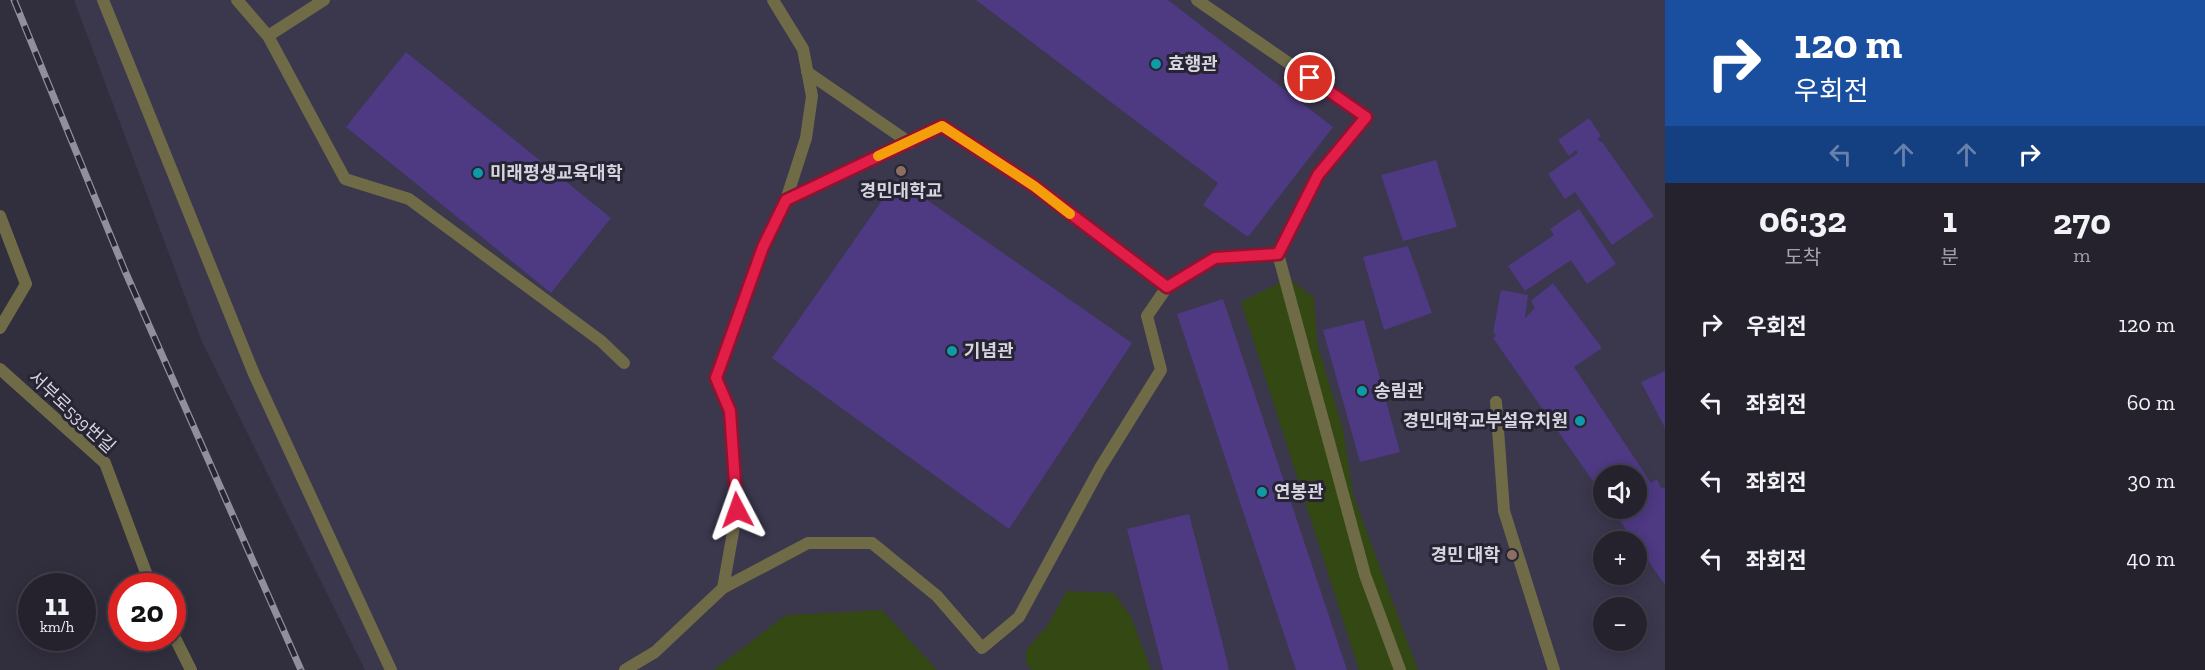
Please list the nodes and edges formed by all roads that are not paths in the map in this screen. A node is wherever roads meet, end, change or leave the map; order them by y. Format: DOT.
graph roads {
  1 [pos="103,0"];
  2 [pos="237,0"];
  3 [pos="324,0"];
  4 [pos="773,0"];
  5 [pos="1197,0"];
  6 [pos="268,36"];
  7 [pos="807,72"];
  8 [pos="910,142"];
  9 [pos="786,200"];
  10 [pos="0,216"];
  11 [pos="1278,254"];
  12 [pos="1167,287"];
  13 [pos="0,328"];
  14 [pos="624,363"];
  15 [pos="0,369"];
  16 [pos="1496,402"];
  17 [pos="146,573"];
  18 [pos="723,588"];
  19 [pos="181,651"];
  20 [pos="190,670"];
  21 [pos="391,670"];
  22 [pos="625,670"];
  23 [pos="1400,670"];
  24 [pos="1554,670"];
  1 -- 21 [label="street"];
  2 -- 6 [label="street"];
  3 -- 6 [label="street"];
  4 -- 7 [label="street"];
  5 -- 11 [label="street"];
  6 -- 14 [label="street"];
  7 -- 8 [label="street"];
  7 -- 9 [label="street"];
  8 -- 9 [label="street"];
  8 -- 12 [label="street"];
  9 -- 18 [label="street"];
  10 -- 13 [label="street"];
  11 -- 12 [label="street"];
  11 -- 23 [label="street"];
  12 -- 18 [label="street"];
  15 -- 17 [label="street, 서부로539번길"];
  16 -- 24 [label="street"];
  18 -- 22 [label="street"];
  19 -- 20 [label="street"];
}
